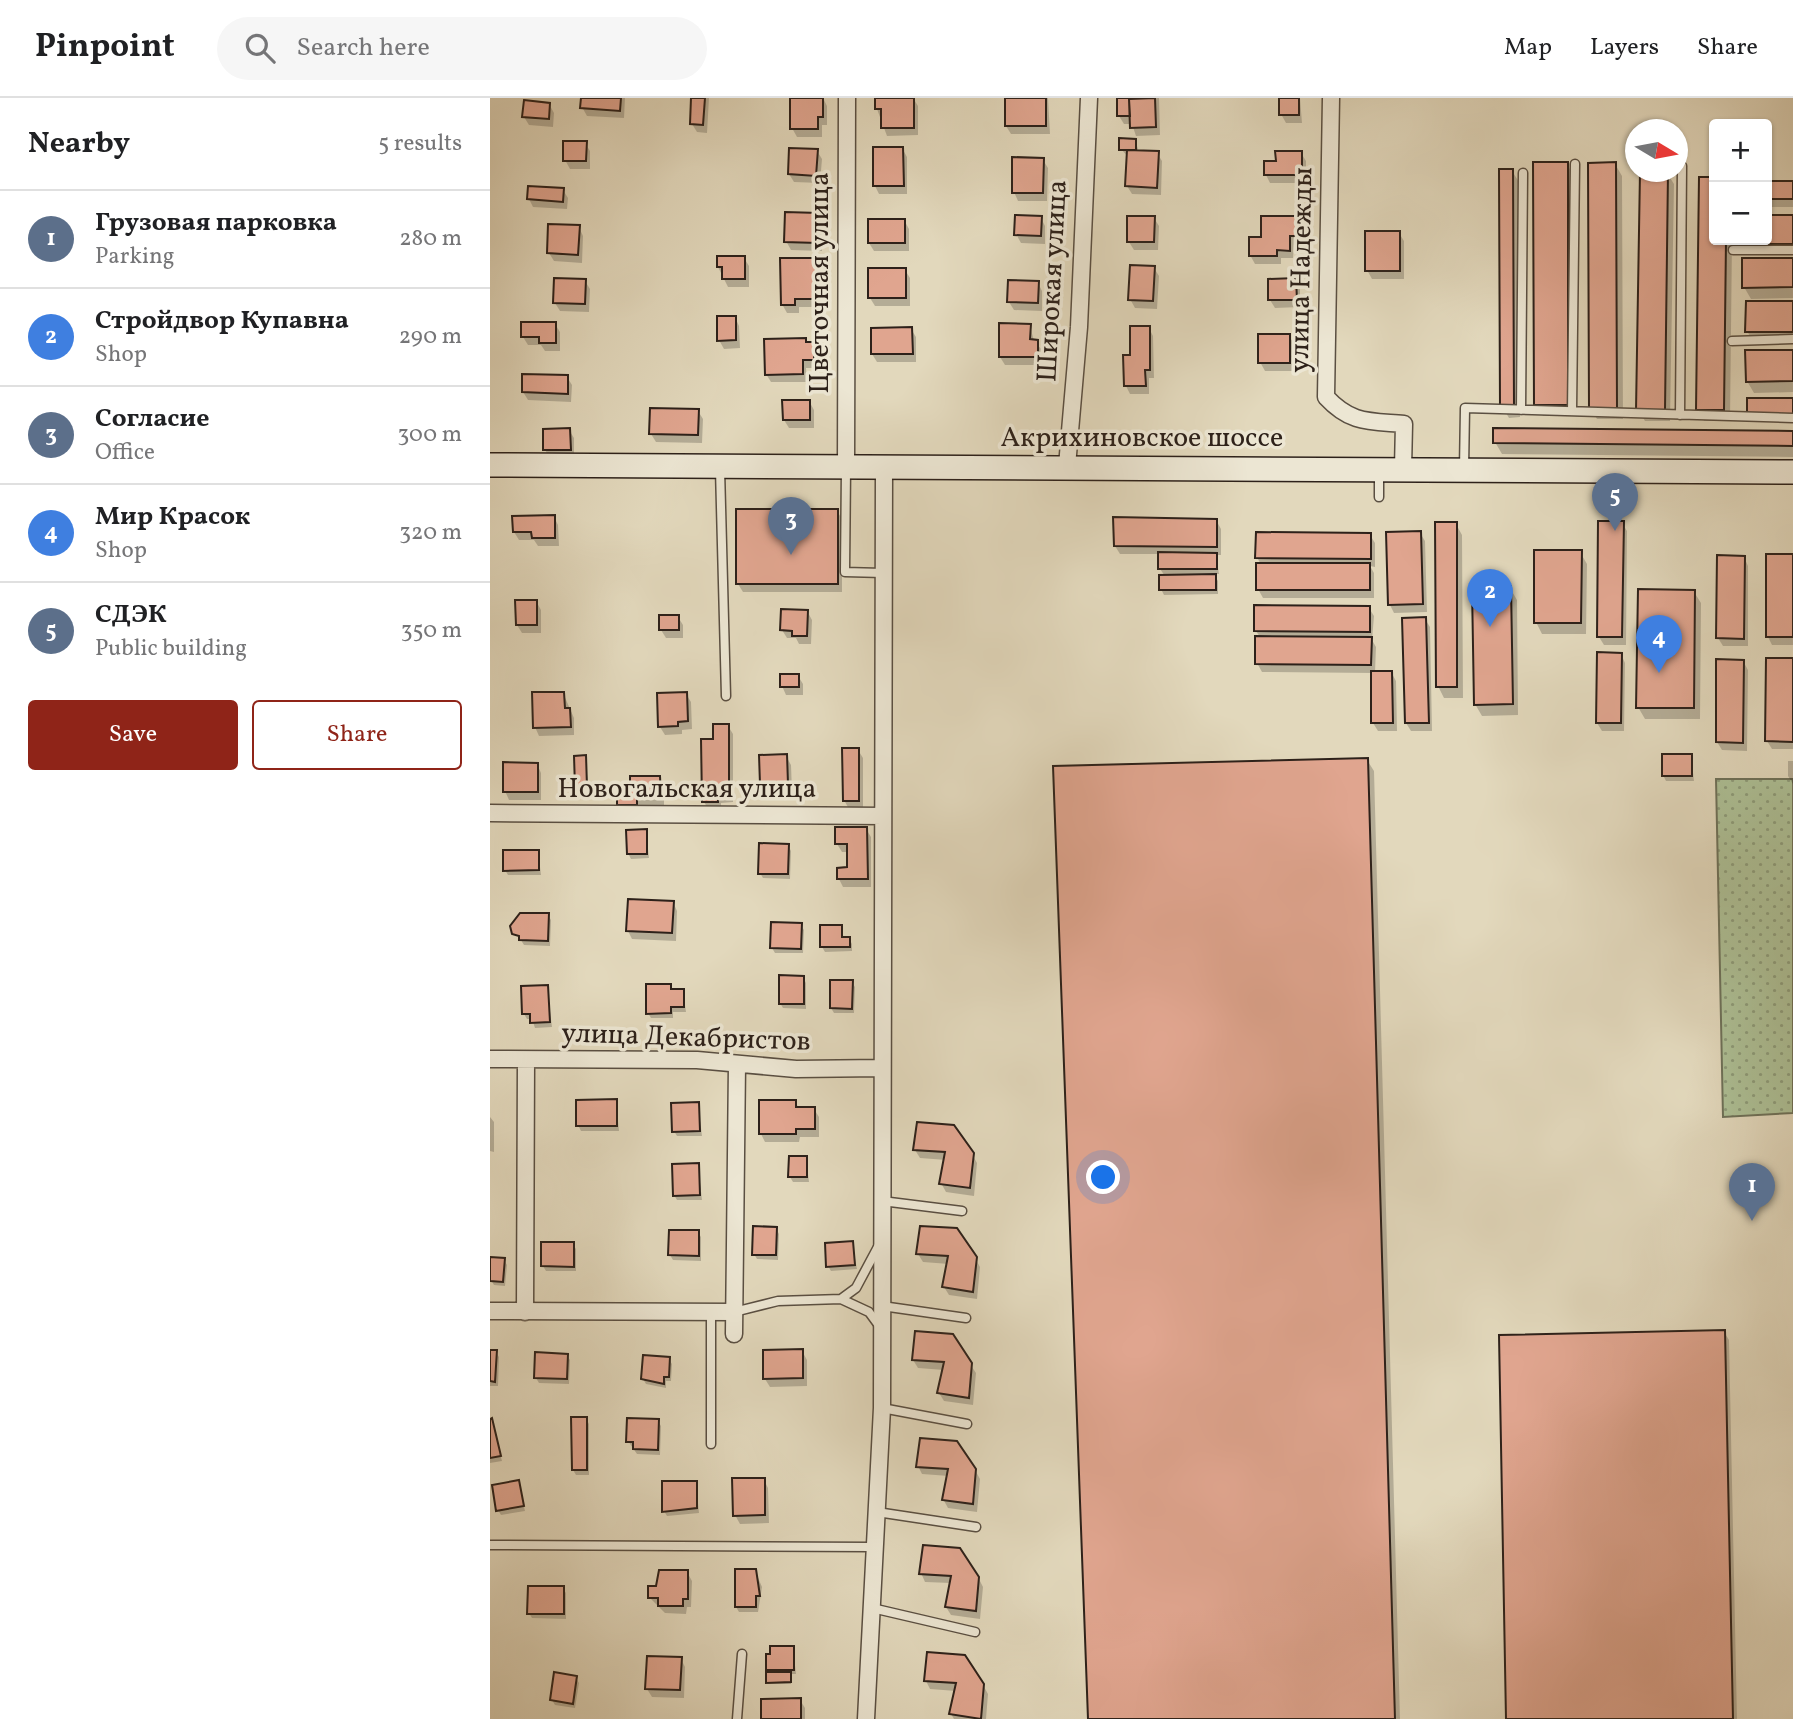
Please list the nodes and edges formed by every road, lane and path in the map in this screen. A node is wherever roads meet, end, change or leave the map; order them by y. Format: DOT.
graph roads {
  1 [pos="847,98"];
  2 [pos="1088,98"];
  3 [pos="1331,98"];
  4 [pos="1575,164"];
  5 [pos="1524,173"];
  6 [pos="1682,182"];
  7 [pos="1733,250"];
  8 [pos="1793,250"];
  9 [pos="1793,339"];
  10 [pos="1732,341"];
  11 [pos="1521,410"];
  12 [pos="1572,411"];
  13 [pos="1680,415"];
  14 [pos="1793,418"];
  15 [pos="490,465"];
  16 [pos="1068,467"];
  17 [pos="846,468"];
  18 [pos="1379,468"];
  19 [pos="1404,468"];
  20 [pos="720,469"];
  21 [pos="884,469"];
  22 [pos="1464,469"];
  23 [pos="1793,472"];
  24 [pos="1380,497"];
  25 [pos="883,573"];
  26 [pos="726,696"];
  27 [pos="490,813"];
  28 [pos="883,816"];
  29 [pos="490,1059"];
  30 [pos="526,1059"];
  31 [pos="737,1064"];
  32 [pos="881,1068"];
  33 [pos="880,1201"];
  34 [pos="962,1211"];
  35 [pos="880,1242"];
  36 [pos="841,1299"];
  37 [pos="880,1306"];
  38 [pos="490,1311"];
  39 [pos="525,1312"];
  40 [pos="711,1312"];
  41 [pos="734,1312"];
  42 [pos="966,1318"];
  43 [pos="880,1326"];
  44 [pos="734,1334"];
  45 [pos="882,1408"];
  46 [pos="967,1424"];
  47 [pos="711,1444"];
  48 [pos="877,1513"];
  49 [pos="976,1527"];
  50 [pos="490,1545"];
  51 [pos="873,1547"];
  52 [pos="870,1608"];
  53 [pos="975,1632"];
  54 [pos="743,1654"];
  55 [pos="737,1719"];
  56 [pos="866,1719"];
  1 -- 17 [label="street, Цветочная улица"];
  2 -- 16 [label="street, Широкая улица"];
  3 -- 19 [label="street, улица Надежды"];
  4 -- 12 [label="lane"];
  5 -- 11 [label="lane"];
  6 -- 13 [label="lane"];
  7 -- 8 [label="lane"];
  9 -- 10 [label="lane"];
  11 -- 12 [label="lane"];
  11 -- 22 [label="lane"];
  12 -- 13 [label="lane"];
  13 -- 14 [label="lane"];
  15 -- 20 [label="main road, Акрихиновское шоссе"];
  16 -- 18 [label="main road, Акрихиновское шоссе"];
  16 -- 21 [label="main road, Акрихиновское шоссе"];
  17 -- 20 [label="main road, Акрихиновское шоссе"];
  17 -- 21 [label="main road, Акрихиновское шоссе"];
  17 -- 25 [label="lane"];
  18 -- 19 [label="main road, Акрихиновское шоссе"];
  18 -- 24 [label="lane"];
  19 -- 22 [label="main road, Акрихиновское шоссе"];
  20 -- 26 [label="lane"];
  21 -- 25 [label="street"];
  22 -- 23 [label="main road, Акрихиновское шоссе"];
  25 -- 28 [label="street"];
  27 -- 28 [label="street, Новогальская улица"];
  28 -- 32 [label="street"];
  29 -- 30 [label="street, улица Декабристов"];
  30 -- 31 [label="street, улица Декабристов"];
  30 -- 39 [label="street"];
  31 -- 32 [label="street, улица Декабристов"];
  31 -- 41 [label="street"];
  32 -- 33 [label="street"];
  33 -- 34 [label="lane"];
  33 -- 35 [label="street"];
  35 -- 36 [label="lane"];
  35 -- 37 [label="street"];
  36 -- 41 [label="lane"];
  36 -- 43 [label="lane"];
  37 -- 42 [label="lane"];
  37 -- 43 [label="street"];
  38 -- 39 [label="street"];
  39 -- 40 [label="street"];
  40 -- 41 [label="street"];
  40 -- 47 [label="lane"];
  41 -- 44 [label="street"];
  43 -- 45 [label="street"];
  45 -- 46 [label="lane"];
  45 -- 48 [label="street"];
  48 -- 49 [label="lane"];
  48 -- 51 [label="street"];
  50 -- 51 [label="lane"];
  51 -- 52 [label="street"];
  52 -- 53 [label="lane"];
  52 -- 56 [label="street"];
  54 -- 55 [label="lane"];
}
